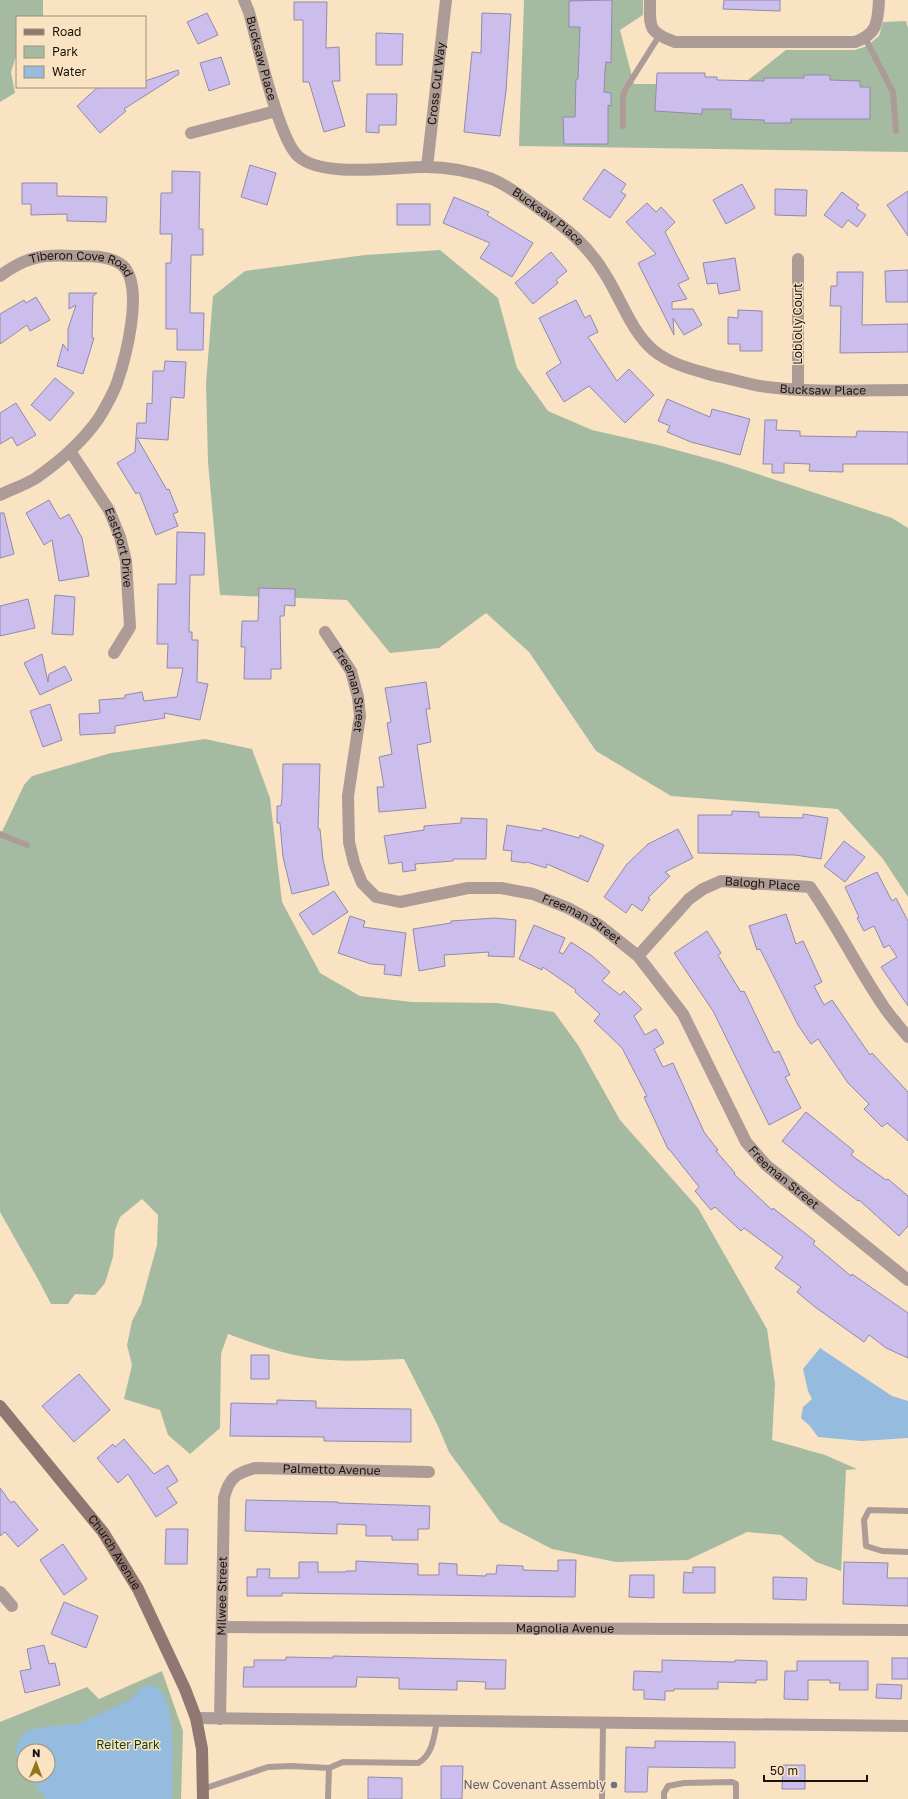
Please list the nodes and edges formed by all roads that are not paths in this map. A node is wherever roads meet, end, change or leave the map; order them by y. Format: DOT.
graph roads {
  1 [pos="244,0"];
  2 [pos="446,0"];
  3 [pos="650,0"];
  4 [pos="879,0"];
  5 [pos="659,36"];
  6 [pos="865,38"];
  7 [pos="276,111"];
  8 [pos="623,126"];
  9 [pos="896,131"];
  10 [pos="191,133"];
  11 [pos="427,167"];
  12 [pos="798,258"];
  13 [pos="0,276"];
  14 [pos="798,389"];
  15 [pos="908,390"];
  16 [pos="70,451"];
  17 [pos="0,495"];
  18 [pos="325,632"];
  19 [pos="114,653"];
  20 [pos="0,834"];
  21 [pos="27,846"];
  22 [pos="638,956"];
  23 [pos="908,1037"];
  24 [pos="908,1280"];
  25 [pos="0,1406"];
  26 [pos="429,1472"];
  27 [pos="235,1476"];
  28 [pos="908,1511"];
  29 [pos="908,1552"];
  30 [pos="0,1592"];
  31 [pos="12,1606"];
  32 [pos="223,1627"];
  33 [pos="908,1630"];
  34 [pos="196,1718"];
  35 [pos="220,1719"];
  36 [pos="437,1721"];
  37 [pos="603,1723"];
  38 [pos="908,1726"];
  39 [pos="330,1768"];
  40 [pos="203,1794"];
  41 [pos="328,1799"];
  42 [pos="602,1799"];
  43 [pos="664,1799"];
  44 [pos="736,1799"];
  1 -- 7 [label="street, Bucksaw Place"];
  2 -- 11 [label="street, Cross Cut Way"];
  3 -- 5 [label="street"];
  4 -- 6 [label="street"];
  5 -- 6 [label="street"];
  5 -- 8 [label="lane"];
  6 -- 9 [label="lane"];
  7 -- 10 [label="street"];
  7 -- 11 [label="street, Bucksaw Place"];
  11 -- 14 [label="street, Bucksaw Place"];
  12 -- 14 [label="street, Loblolly Court"];
  13 -- 16 [label="street, Tiberon Cove Road"];
  14 -- 15 [label="street, Bucksaw Place"];
  16 -- 17 [label="street, Tiberon Cove Road"];
  16 -- 19 [label="street, Eastport Drive"];
  18 -- 22 [label="street, Freeman Street"];
  20 -- 21 [label="lane"];
  22 -- 23 [label="street, Balogh Place"];
  22 -- 24 [label="street, Freeman Street"];
  25 -- 34 [label="street, Church Avenue"];
  26 -- 27 [label="street, Palmetto Avenue"];
  27 -- 32 [label="street, Milwee Street"];
  28 -- 29 [label="lane"];
  30 -- 31 [label="street"];
  32 -- 33 [label="street, Magnolia Avenue"];
  32 -- 35 [label="street, Milwee Street"];
  34 -- 35 [label="street"];
  34 -- 40 [label="street"];
  35 -- 36 [label="street"];
  36 -- 37 [label="street"];
  36 -- 39 [label="lane"];
  37 -- 38 [label="street"];
  37 -- 42 [label="lane"];
  39 -- 40 [label="lane"];
  39 -- 41 [label="lane"];
  43 -- 44 [label="lane"];
}
